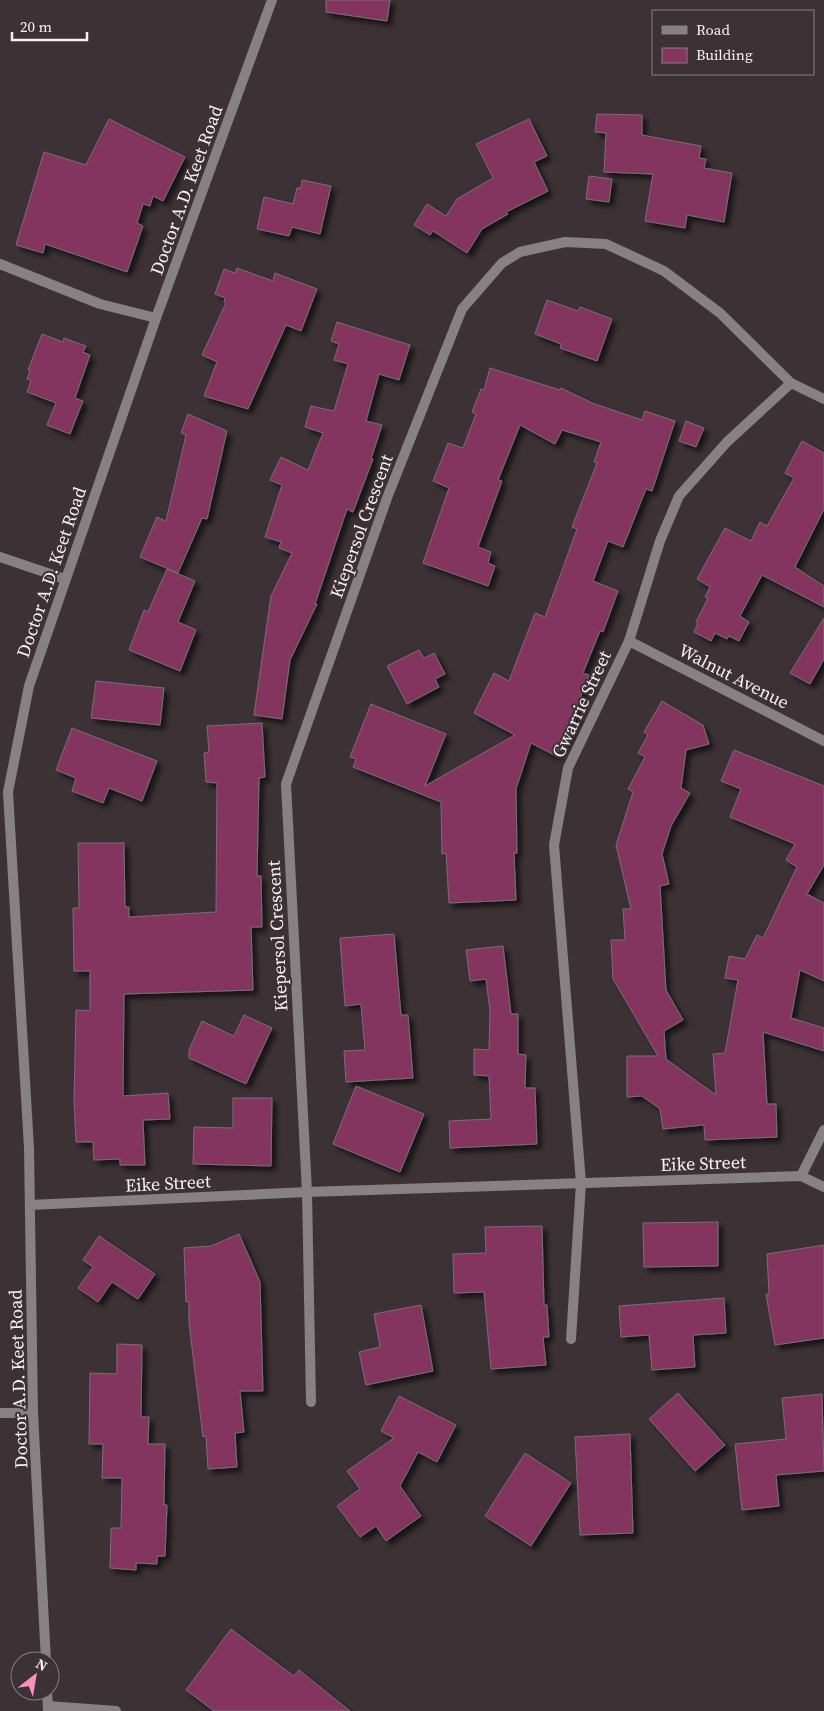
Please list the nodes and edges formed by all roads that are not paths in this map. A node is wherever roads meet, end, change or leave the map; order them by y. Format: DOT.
graph roads {
  1 [pos="272,0"];
  2 [pos="0,264"];
  3 [pos="156,318"];
  4 [pos="791,383"];
  5 [pos="824,398"];
  6 [pos="0,556"];
  7 [pos="65,580"];
  8 [pos="628,641"];
  9 [pos="824,740"];
  10 [pos="4,792"];
  11 [pos="824,1130"];
  12 [pos="800,1176"];
  13 [pos="581,1183"];
  14 [pos="824,1187"];
  15 [pos="307,1192"];
  16 [pos="30,1205"];
  17 [pos="571,1339"];
  18 [pos="311,1402"];
  19 [pos="0,1413"];
  20 [pos="33,1413"];
  21 [pos="45,1651"];
  22 [pos="48,1708"];
  23 [pos="116,1711"];
  1 -- 3 [label="street, Doctor A.D. Keet Road"];
  2 -- 3 [label="street"];
  3 -- 7 [label="street, Doctor A.D. Keet Road"];
  4 -- 5 [label="street, Kiepersol Crescent"];
  4 -- 8 [label="street, Gwarrie Street"];
  4 -- 15 [label="street, Kiepersol Crescent"];
  6 -- 7 [label="street"];
  7 -- 10 [label="street, Doctor A.D. Keet Road"];
  8 -- 9 [label="street, Walnut Avenue"];
  8 -- 13 [label="street, Gwarrie Street"];
  10 -- 16 [label="street, Doctor A.D. Keet Road"];
  11 -- 12 [label="street"];
  12 -- 13 [label="street, Eike Street"];
  12 -- 14 [label="street, Eike Street"];
  13 -- 15 [label="street, Eike Street"];
  13 -- 17 [label="street"];
  15 -- 16 [label="street, Eike Street"];
  15 -- 18 [label="street"];
  16 -- 20 [label="street, Doctor A.D. Keet Road"];
  19 -- 20 [label="street"];
  20 -- 21 [label="street, Doctor A.D. Keet Road"];
  22 -- 23 [label="street"];
}
